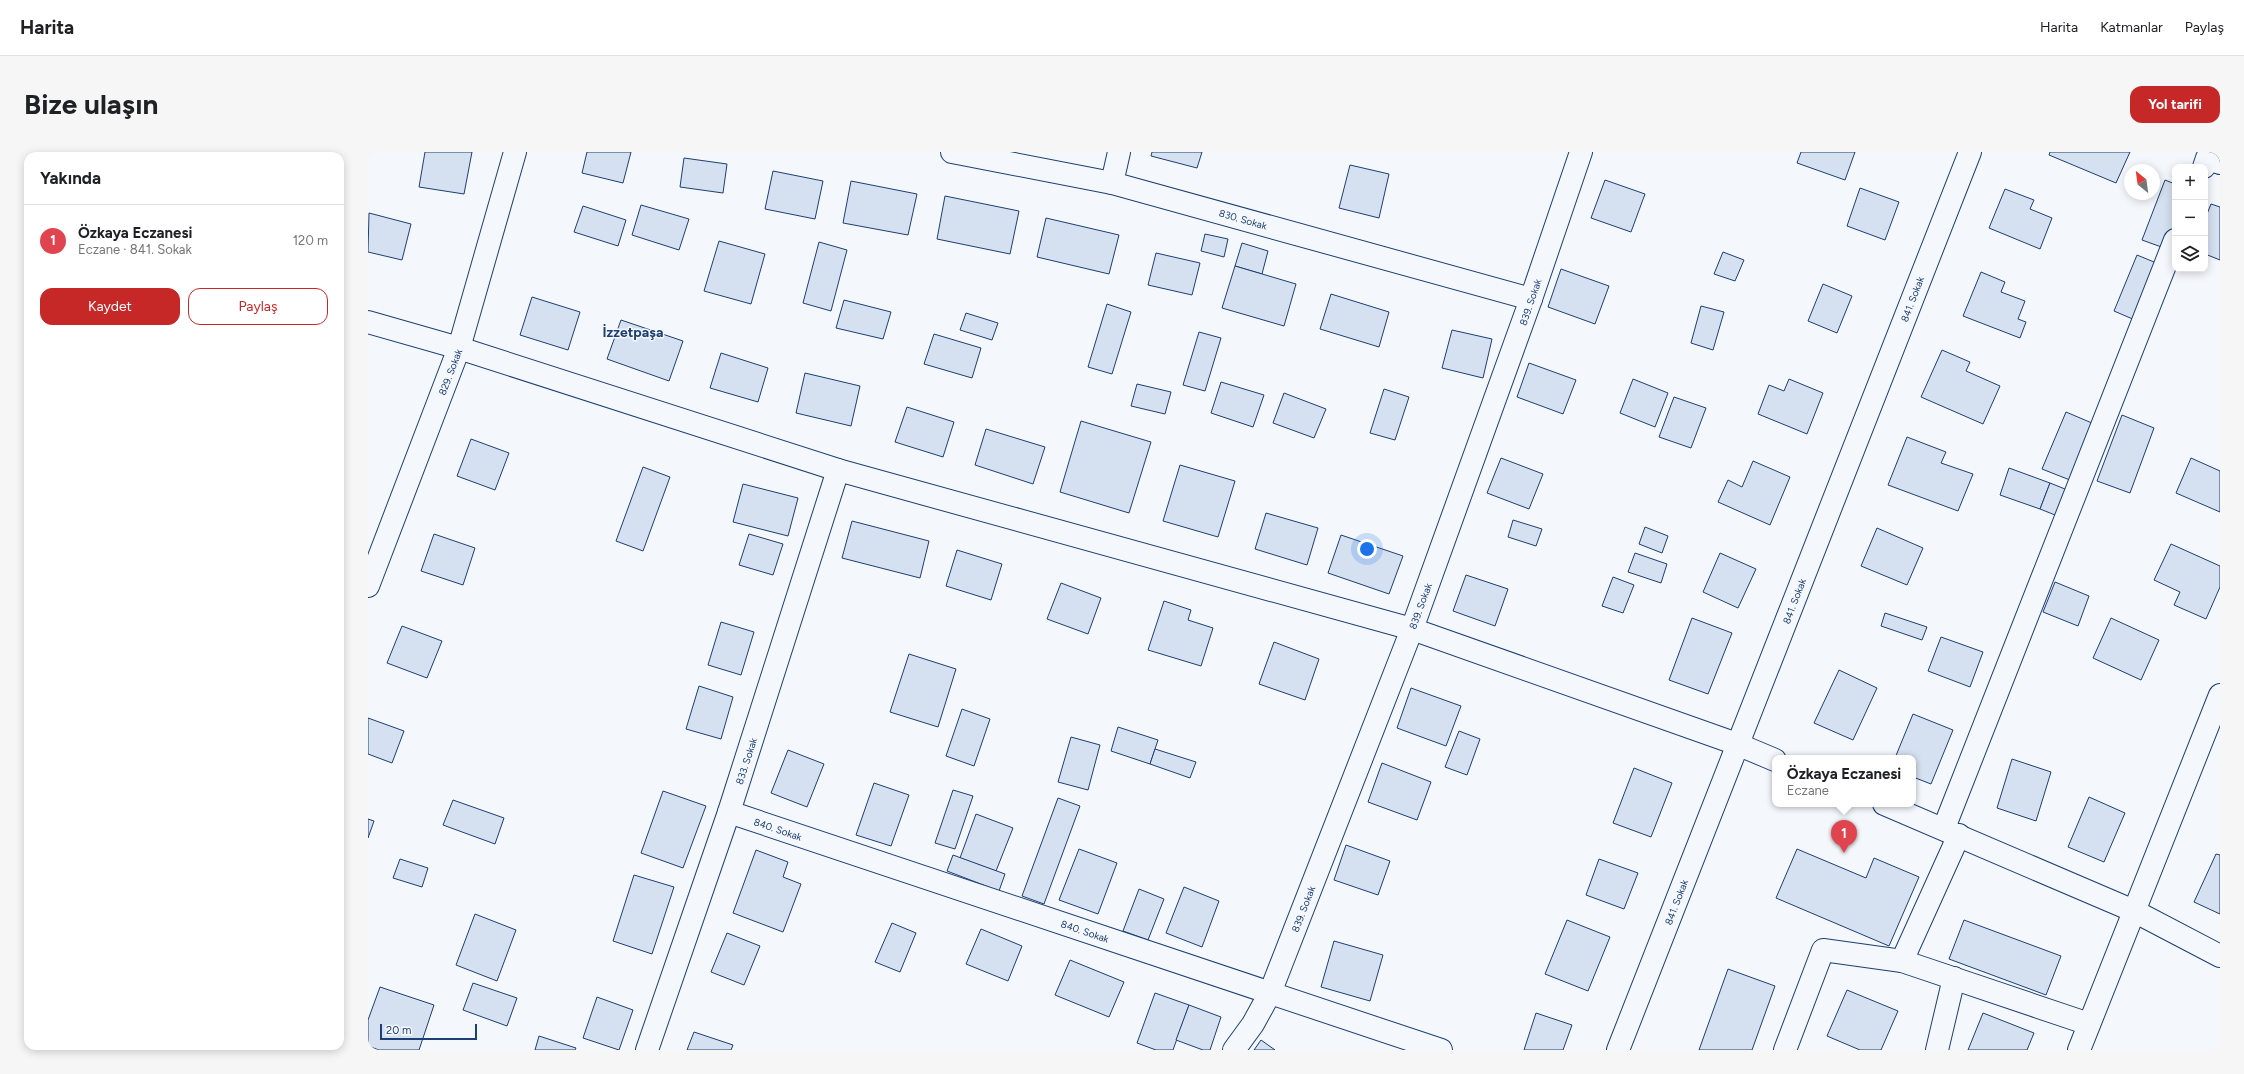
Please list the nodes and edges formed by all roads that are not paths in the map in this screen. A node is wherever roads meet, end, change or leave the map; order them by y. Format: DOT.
graph roads {
  1 [pos="515,152"];
  2 [pos="952,152"];
  3 [pos="1119,152"];
  4 [pos="1582,152"];
  5 [pos="1970,152"];
  6 [pos="2220,163"];
  7 [pos="2205,164"];
  8 [pos="1112,183"];
  9 [pos="2172,248"];
  10 [pos="1531,299"];
  11 [pos="368,322"];
  12 [pos="459,348"];
  13 [pos="838,470"];
  14 [pos="368,586"];
  15 [pos="1412,629"];
  16 [pos="2220,695"];
  17 [pos="1737,744"];
  18 [pos="1772,759"];
  19 [pos="1891,807"];
  20 [pos="729,812"];
  21 [pos="1952,832"];
  22 [pos="2134,911"];
  23 [pos="2220,956"];
  24 [pos="1902,961"];
  25 [pos="1954,978"];
  26 [pos="1270,993"];
  27 [pos="2089,1024"];
  28 [pos="647,1050"];
  29 [pos="1234,1050"];
  30 [pos="1441,1050"];
  31 [pos="1618,1050"];
  32 [pos="1785,1050"];
  33 [pos="1937,1050"];
  34 [pos="2079,1050"];
  1 -- 12 [label="street, 829. Sokak"];
  2 -- 8 [label="street, 830. Sokak"];
  3 -- 8 [label="street"];
  4 -- 10 [label="street, 839. Sokak"];
  5 -- 17 [label="street, 841. Sokak"];
  6 -- 7 [label="street"];
  8 -- 10 [label="street, 830. Sokak"];
  9 -- 21 [label="street"];
  10 -- 15 [label="street, 839. Sokak"];
  11 -- 12 [label="street"];
  12 -- 13 [label="street"];
  12 -- 14 [label="street, 829. Sokak"];
  13 -- 15 [label="street"];
  13 -- 20 [label="street, 833. Sokak"];
  15 -- 17 [label="street"];
  15 -- 26 [label="street, 839. Sokak"];
  16 -- 22 [label="street"];
  17 -- 18 [label="street"];
  17 -- 31 [label="street, 841. Sokak"];
  19 -- 21 [label="street"];
  20 -- 26 [label="street, 840. Sokak"];
  20 -- 28 [label="street, 833. Sokak"];
  21 -- 22 [label="street"];
  21 -- 24 [label="street"];
  22 -- 23 [label="street"];
  22 -- 27 [label="street"];
  24 -- 25 [label="street"];
  24 -- 32 [label="street"];
  25 -- 27 [label="street"];
  25 -- 33 [label="street"];
  26 -- 29 [label="street, 839. Sokak"];
  26 -- 30 [label="street, 840. Sokak"];
  27 -- 34 [label="street"];
}
